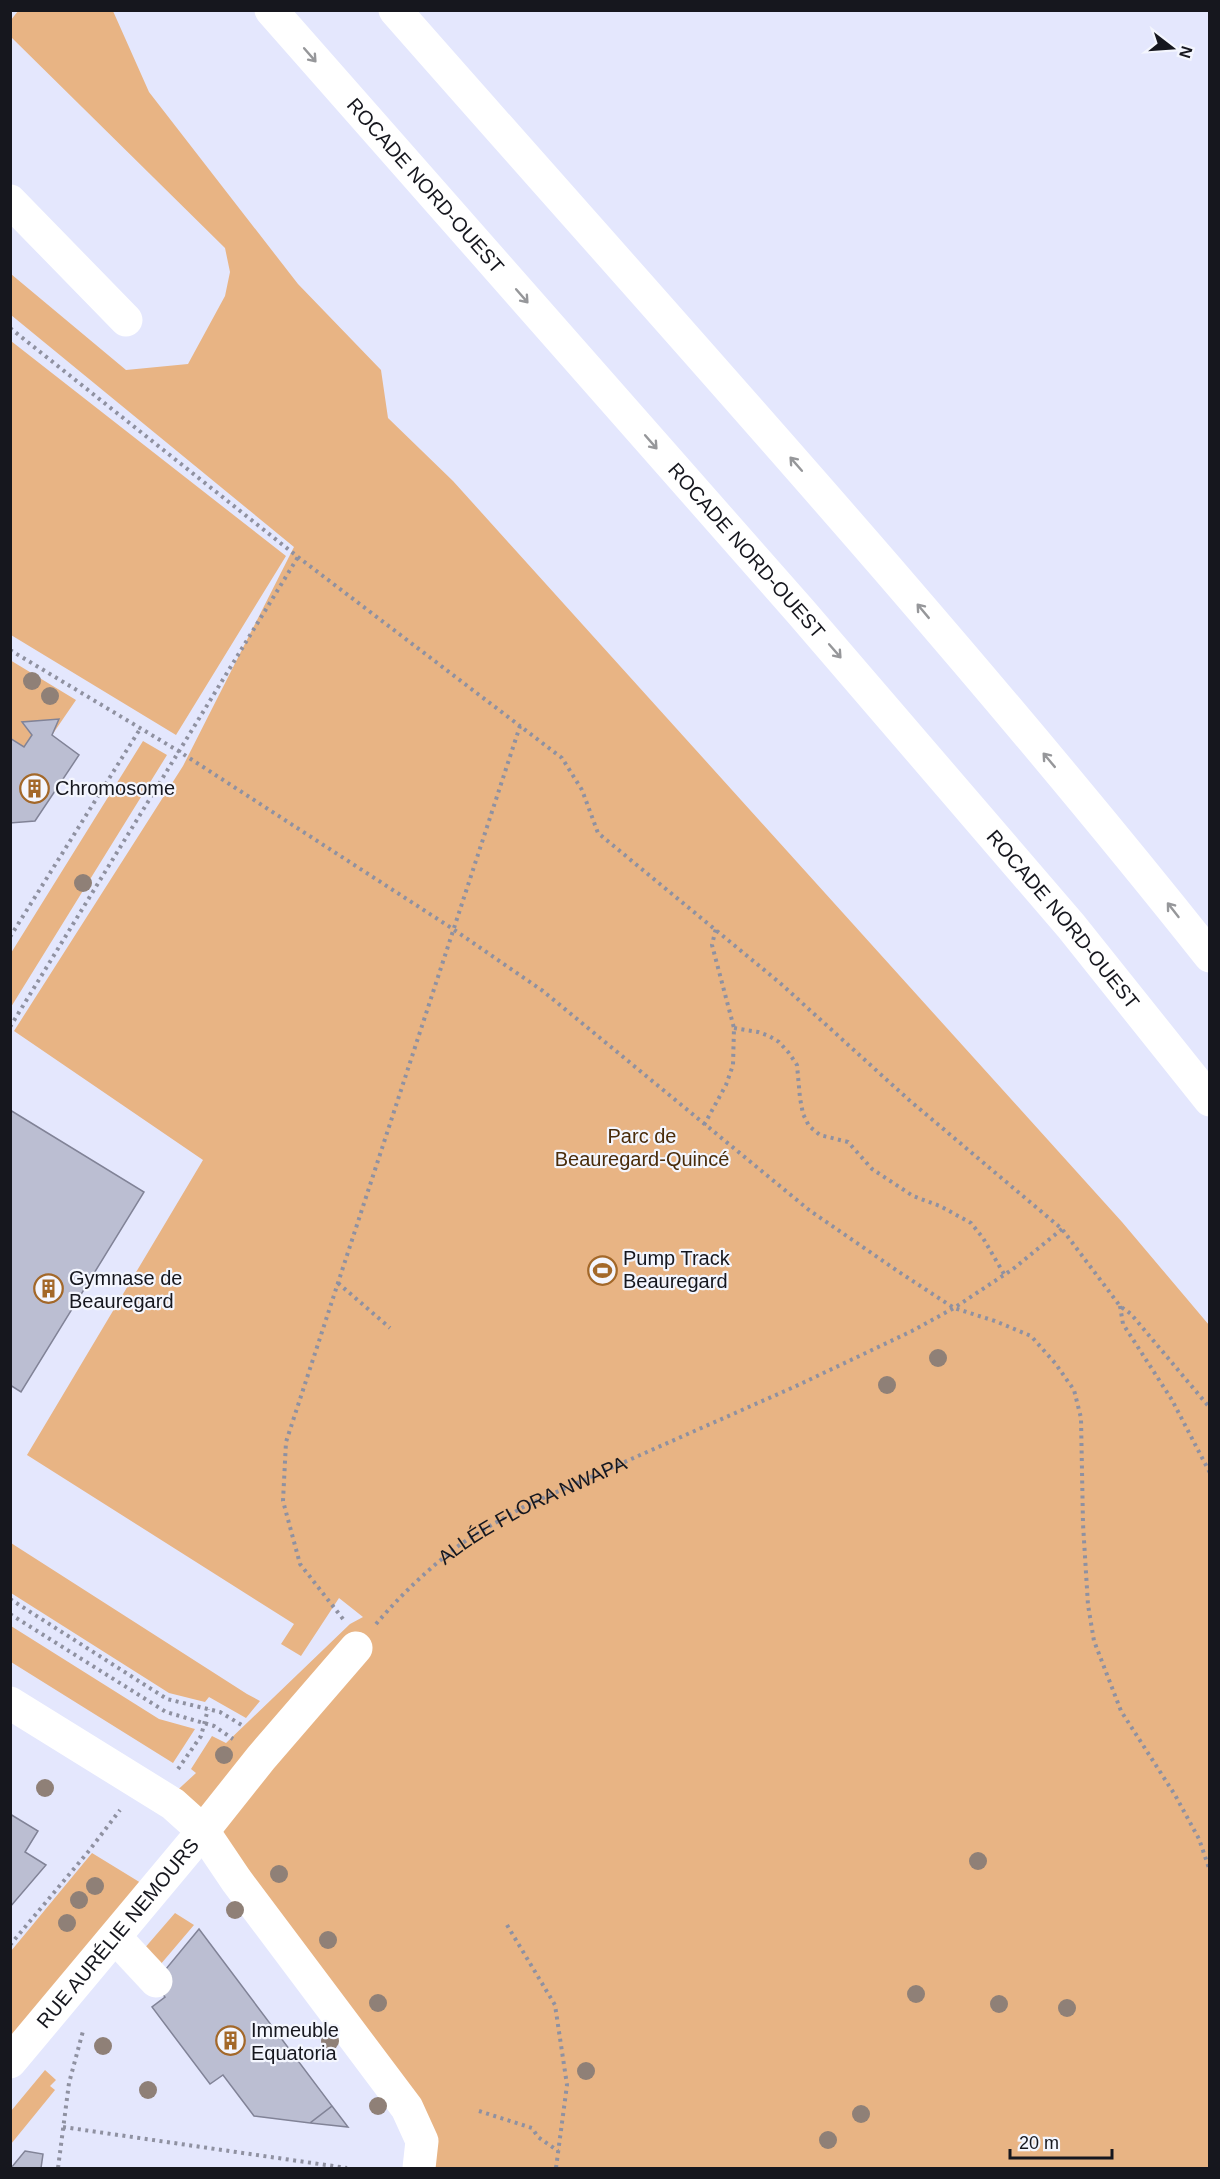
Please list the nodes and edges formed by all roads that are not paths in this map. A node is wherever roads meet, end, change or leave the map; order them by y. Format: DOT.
graph roads {
  1 [pos="271,10"];
  2 [pos="395,10"];
  3 [pos="10,201"];
  4 [pos="126,320"];
  5 [pos="1209,956"];
  6 [pos="1209,1100"];
  7 [pos="358,1645"];
  8 [pos="10,1702"];
  9 [pos="203,1831"];
  10 [pos="115,1936"];
  11 [pos="156,1981"];
  12 [pos="10,2062"];
  13 [pos="419,2169"];
  1 -- 6 [label="main road, ROCADE NORD-OUEST, one-way"];
  5 -- 2 [label="main road, one-way"];
  3 -- 4 [label="main road"];
  7 -- 9 [label="main road"];
  8 -- 9 [label="main road"];
  9 -- 10 [label="main road, RUE AURÉLIE NEMOURS"];
  9 -- 13 [label="main road"];
  10 -- 11 [label="main road"];
  10 -- 12 [label="main road, RUE AURÉLIE NEMOURS"];
}
